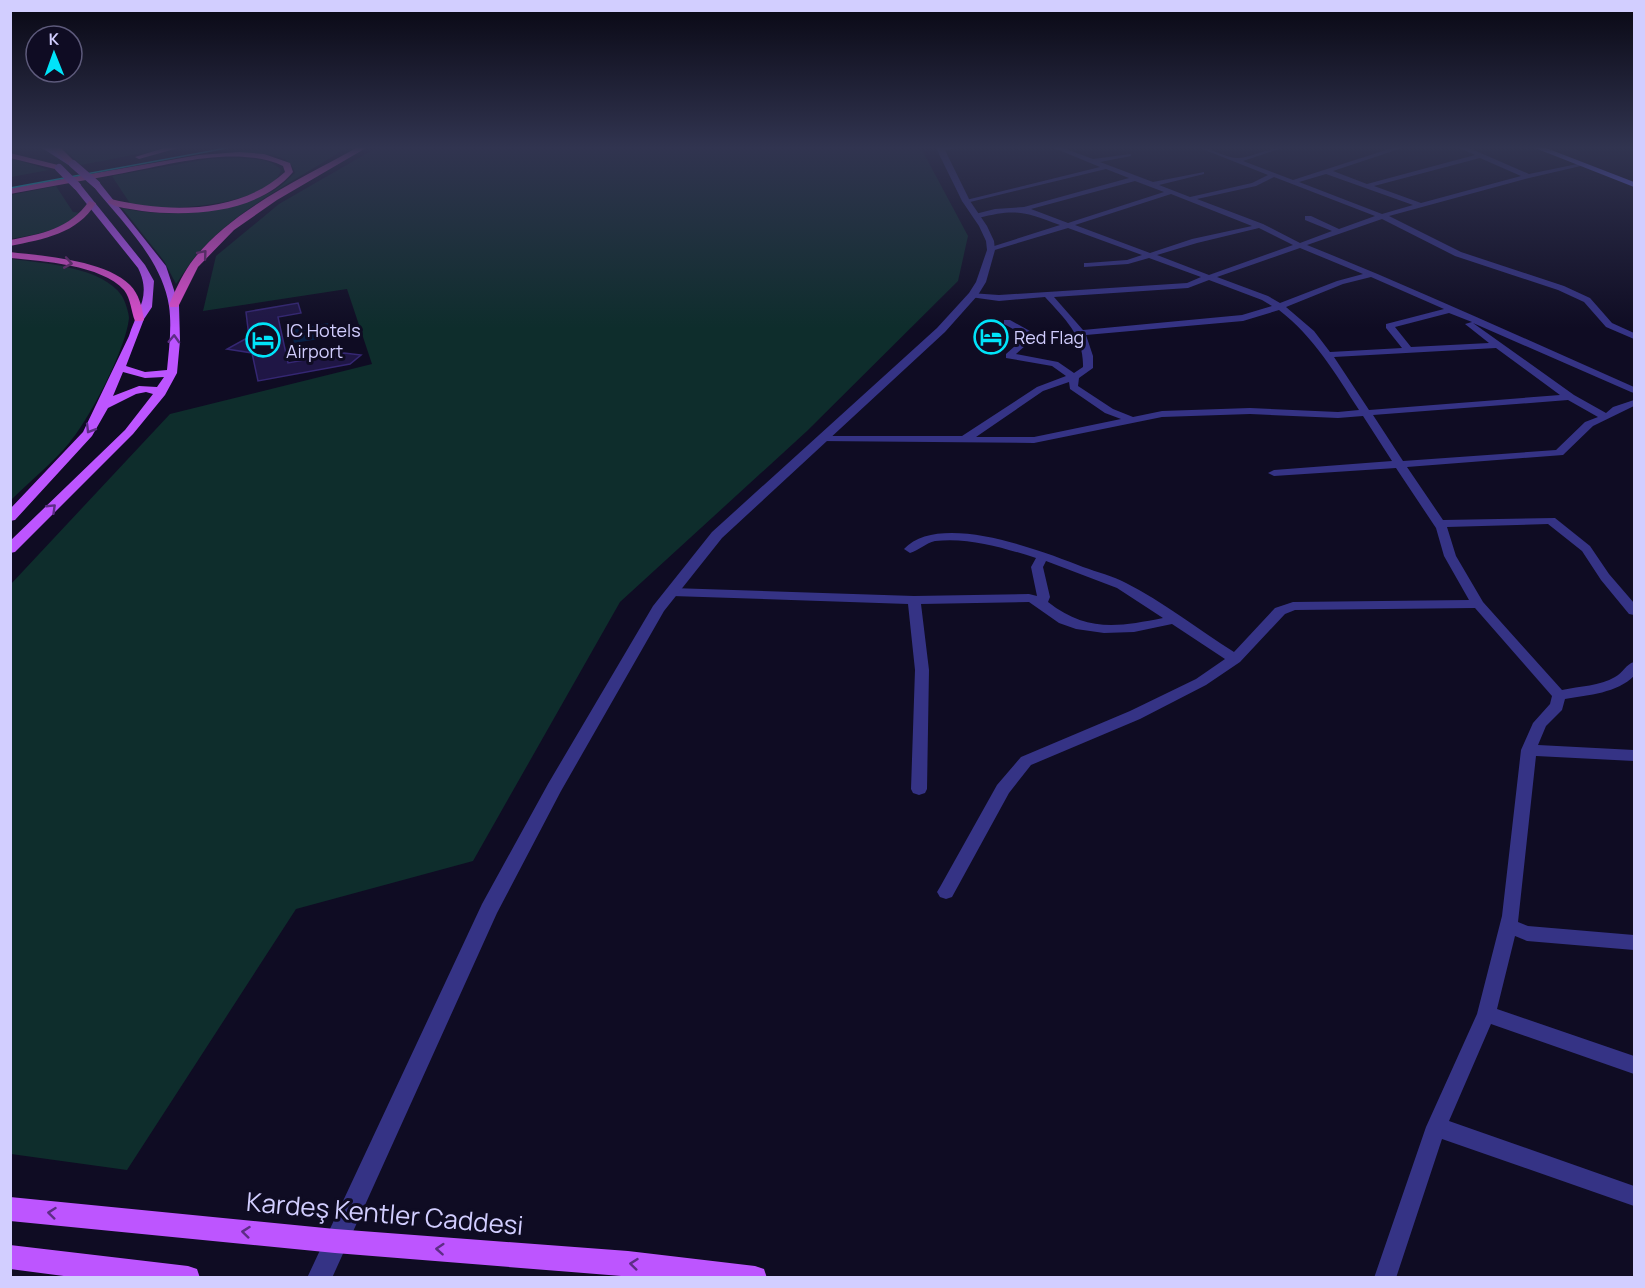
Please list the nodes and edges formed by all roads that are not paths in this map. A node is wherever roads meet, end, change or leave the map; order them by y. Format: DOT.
graph roads {
  1 [pos="89,208"];
  2 [pos="96,208"];
  3 [pos="116,208"];
  4 [pos="132,208"];
  5 [pos="208,208"];
  6 [pos="264,208"];
  7 [pos="972,208"];
  8 [pos="1027,208"];
  9 [pos="1121,208"];
  10 [pos="1217,208"];
  11 [pos="1361,208"];
  12 [pos="1414,208"];
  13 [pos="1024,209"];
  14 [pos="978,216"];
  15 [pos="1382,216"];
  16 [pos="1308,218"];
  17 [pos="1067,226"];
  18 [pos="1260,226"];
  19 [pos="1341,232"];
  20 [pos="10,243"];
  21 [pos="1299,245"];
  22 [pos="991,250"];
  23 [pos="10,255"];
  24 [pos="1150,256"];
  25 [pos="1087,265"];
  26 [pos="1375,274"];
  27 [pos="1208,277"];
  28 [pos="973,295"];
  29 [pos="1048,295"];
  30 [pos="174,305"];
  31 [pos="1282,306"];
  32 [pos="1451,310"];
  33 [pos="139,319"];
  34 [pos="1007,322"];
  35 [pos="1081,333"];
  36 [pos="1635,336"];
  37 [pos="1497,345"];
  38 [pos="1409,351"];
  39 [pos="1328,355"];
  40 [pos="121,367"];
  41 [pos="172,373"];
  42 [pos="1074,376"];
  43 [pos="1635,390"];
  44 [pos="161,393"];
  45 [pos="1570,397"];
  46 [pos="1635,403"];
  47 [pos="104,406"];
  48 [pos="1366,413"];
  49 [pos="1605,417"];
  50 [pos="1132,420"];
  51 [pos="822,439"];
  52 [pos="964,440"];
  53 [pos="1401,466"];
  54 [pos="1274,473"];
  55 [pos="10,517"];
  56 [pos="1439,524"];
  57 [pos="10,549"];
  58 [pos="910,549"];
  59 [pos="1043,556"];
  60 [pos="672,592"];
  61 [pos="914,600"];
  62 [pos="1042,602"];
  63 [pos="1478,604"];
  64 [pos="1635,611"];
  65 [pos="1175,620"];
  66 [pos="1235,659"];
  67 [pos="1635,667"];
  68 [pos="1559,696"];
  69 [pos="1529,750"];
  70 [pos="1635,756"];
  71 [pos="919,789"];
  72 [pos="946,892"];
  73 [pos="1509,926"];
  74 [pos="1635,943"];
  75 [pos="1486,1014"];
  76 [pos="1635,1065"];
  77 [pos="1436,1126"];
  78 [pos="1635,1196"];
  79 [pos="10,1209"];
  80 [pos="335,1241"];
  81 [pos="10,1257"];
  82 [pos="188,1278"];
  83 [pos="319,1278"];
  84 [pos="755,1278"];
  85 [pos="1385,1278"];
  1 -- 20 [label="highway"];
  2 -- 33 [label="main road"];
  3 -- 30 [label="main road"];
  4 -- 5 [label="highway"];
  30 -- 6 [label="highway, one-way"];
  7 -- 14 [label="street"];
  8 -- 13 [label="street"];
  9 -- 17 [label="street"];
  10 -- 18 [label="street"];
  11 -- 15 [label="street"];
  12 -- 15 [label="street"];
  13 -- 14 [label="street"];
  13 -- 17 [label="street"];
  14 -- 22 [label="street"];
  15 -- 19 [label="street"];
  15 -- 36 [label="street"];
  16 -- 19 [label="street"];
  17 -- 22 [label="street"];
  17 -- 24 [label="street"];
  18 -- 21 [label="street"];
  18 -- 24 [label="street"];
  19 -- 21 [label="street"];
  21 -- 26 [label="street"];
  21 -- 27 [label="street"];
  22 -- 28 [label="street"];
  23 -- 33 [label="highway, one-way"];
  24 -- 25 [label="street"];
  24 -- 27 [label="street"];
  26 -- 31 [label="street"];
  26 -- 32 [label="street"];
  27 -- 29 [label="street"];
  27 -- 31 [label="street"];
  28 -- 29 [label="street"];
  28 -- 51 [label="street"];
  29 -- 35 [label="street"];
  41 -- 30 [label="main road, one-way"];
  31 -- 35 [label="street"];
  31 -- 39 [label="street"];
  32 -- 37 [label="street"];
  32 -- 38 [label="street"];
  32 -- 43 [label="street"];
  33 -- 40 [label="main road"];
  34 -- 42 [label="street"];
  35 -- 42 [label="street"];
  37 -- 38 [label="street"];
  37 -- 45 [label="street"];
  38 -- 39 [label="street"];
  39 -- 48 [label="street"];
  40 -- 41 [label="main road"];
  40 -- 47 [label="main road"];
  41 -- 44 [label="main road"];
  42 -- 50 [label="street"];
  42 -- 52 [label="street"];
  44 -- 47 [label="main road"];
  57 -- 44 [label="main road, one-way"];
  45 -- 48 [label="street"];
  45 -- 49 [label="street"];
  46 -- 49 [label="street"];
  47 -- 55 [label="main road, one-way"];
  48 -- 50 [label="street"];
  48 -- 53 [label="street"];
  49 -- 53 [label="street"];
  50 -- 52 [label="street"];
  51 -- 52 [label="street"];
  51 -- 60 [label="street"];
  53 -- 54 [label="street"];
  53 -- 56 [label="street"];
  56 -- 63 [label="street"];
  56 -- 64 [label="street"];
  58 -- 59 [label="street"];
  59 -- 62 [label="street"];
  59 -- 65 [label="street"];
  60 -- 61 [label="street"];
  60 -- 80 [label="street"];
  61 -- 62 [label="street"];
  61 -- 71 [label="street"];
  62 -- 65 [label="street"];
  63 -- 66 [label="street"];
  63 -- 68 [label="street"];
  65 -- 66 [label="street"];
  66 -- 72 [label="street"];
  67 -- 68 [label="street"];
  68 -- 69 [label="street"];
  69 -- 70 [label="street"];
  69 -- 73 [label="street"];
  73 -- 74 [label="street"];
  73 -- 75 [label="street"];
  75 -- 76 [label="street"];
  75 -- 77 [label="street"];
  77 -- 78 [label="street"];
  77 -- 85 [label="street"];
  80 -- 79 [label="main road, Kardeş Kentler Caddesi, one-way"];
  80 -- 83 [label="street"];
  84 -- 80 [label="main road, Kardeş Kentler Caddesi, one-way"];
  81 -- 82 [label="main road"];
}
